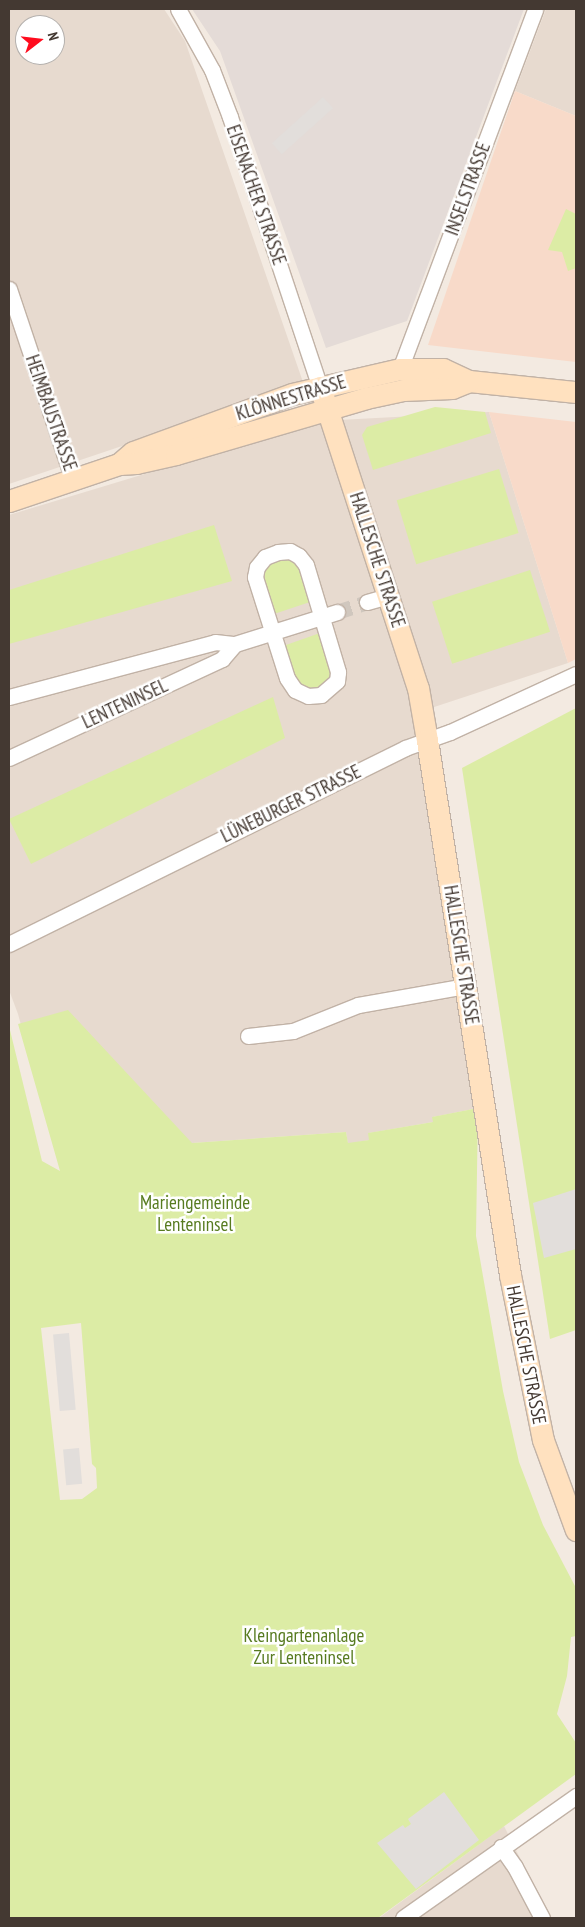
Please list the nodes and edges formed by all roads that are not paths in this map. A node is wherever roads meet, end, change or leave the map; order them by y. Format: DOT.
graph roads {
  1 [pos="178,9"];
  2 [pos="534,9"];
  3 [pos="9,289"];
  4 [pos="400,368"];
  5 [pos="469,381"];
  6 [pos="320,387"];
  7 [pos="576,392"];
  8 [pos="327,408"];
  9 [pos="119,464"];
  10 [pos="73,480"];
  11 [pos="9,501"];
  12 [pos="388,596"];
  13 [pos="367,602"];
  14 [pos="336,612"];
  15 [pos="321,617"];
  16 [pos="272,633"];
  17 [pos="235,644"];
  18 [pos="576,674"];
  19 [pos="9,697"];
  20 [pos="428,740"];
  21 [pos="9,758"];
  22 [pos="9,944"];
  23 [pos="466,986"];
  24 [pos="248,1036"];
  25 [pos="576,1530"];
  26 [pos="576,1796"];
  27 [pos="501,1848"];
  28 [pos="402,1918"];
  29 [pos="542,1918"];
  1 -- 6 [label="street, EISENACHER STRASSE"];
  2 -- 4 [label="street, INSELSTRASSE"];
  3 -- 10 [label="street, HEIMBAUSTRASSE"];
  4 -- 5 [label="main road, KLÖNNESTRASSE"];
  4 -- 6 [label="main road, KLÖNNESTRASSE"];
  5 -- 7 [label="main road, KLÖNNESTRASSE"];
  5 -- 8 [label="main road, KLÖNNESTRASSE"];
  6 -- 8 [label="main road, HALLESCHE STRASSE"];
  6 -- 9 [label="main road, KLÖNNESTRASSE"];
  8 -- 9 [label="main road, KLÖNNESTRASSE"];
  8 -- 12 [label="main road, HALLESCHE STRASSE"];
  9 -- 10 [label="main road, KLÖNNESTRASSE"];
  10 -- 11 [label="main road, KLÖNNESTRASSE"];
  12 -- 13 [label="street"];
  12 -- 20 [label="main road, HALLESCHE STRASSE"];
  14 -- 15 [label="street, LENTENINSEL"];
  15 -- 16 [label="street, LENTENINSEL"];
  15 -- 16 [label="street"];
  15 -- 16 [label="street"];
  16 -- 17 [label="street, LENTENINSEL"];
  17 -- 19 [label="street, LENTENINSEL"];
  17 -- 21 [label="street, LENTENINSEL"];
  18 -- 20 [label="street, LÜNEBURGER STRASSE"];
  20 -- 22 [label="street, LÜNEBURGER STRASSE"];
  20 -- 23 [label="main road, HALLESCHE STRASSE"];
  23 -- 24 [label="street"];
  23 -- 25 [label="main road, HALLESCHE STRASSE"];
  26 -- 27 [label="street"];
  27 -- 28 [label="street"];
  27 -- 29 [label="street"];
}
